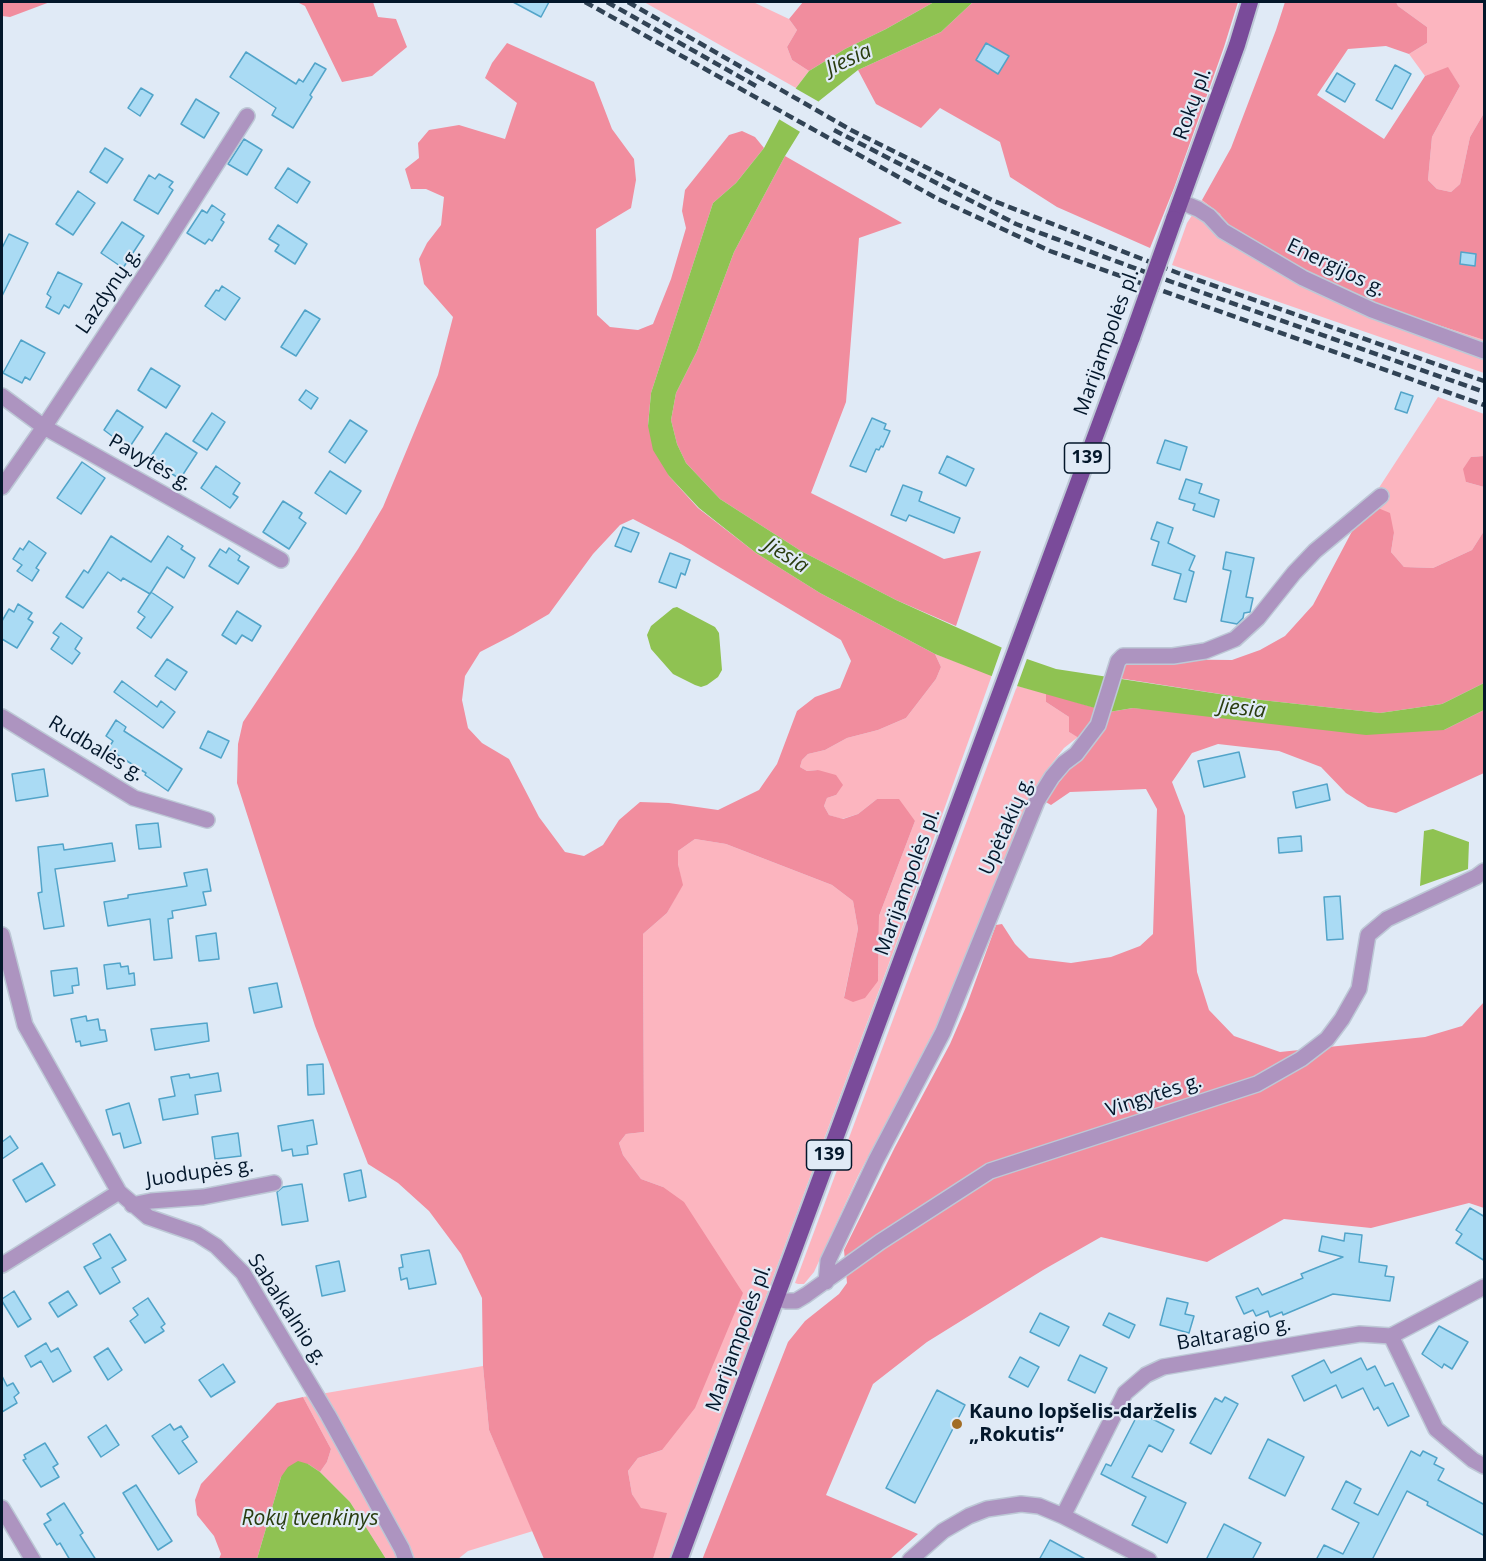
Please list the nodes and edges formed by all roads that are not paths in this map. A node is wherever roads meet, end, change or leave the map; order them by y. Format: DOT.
graph roads {
  1 [pos="1250,2"];
  2 [pos="247,116"];
  3 [pos="1181,202"];
  4 [pos="1174,219"];
  5 [pos="1485,351"];
  6 [pos="2,396"];
  7 [pos="44,427"];
  8 [pos="2,487"];
  9 [pos="1381,496"];
  10 [pos="281,560"];
  11 [pos="2,717"];
  12 [pos="207,820"];
  13 [pos="1485,871"];
  14 [pos="2,936"];
  15 [pos="274,1183"];
  16 [pos="119,1192"];
  17 [pos="132,1205"];
  18 [pos="2,1265"];
  19 [pos="826,1282"];
  20 [pos="1485,1287"];
  21 [pos="776,1299"];
  22 [pos="1391,1336"];
  23 [pos="1485,1466"];
  24 [pos="2,1508"];
  25 [pos="1063,1516"];
  26 [pos="33,1560"];
  27 [pos="406,1560"];
  28 [pos="679,1560"];
  29 [pos="910,1560"];
  30 [pos="1149,1560"];
  1 -- 3 [label="main road, Rokų pl. / 139"];
  2 -- 7 [label="street, Lazdynų g."];
  3 -- 4 [label="main road, Rokų pl. / 139"];
  3 -- 5 [label="street, Energijos g."];
  4 -- 21 [label="main road, Marijampolės pl. / 139, bridge"];
  6 -- 7 [label="street, Pavytės g."];
  7 -- 8 [label="street, Lazdynų g."];
  7 -- 10 [label="street, Pavytės g."];
  9 -- 19 [label="street, Upėtakių g."];
  11 -- 12 [label="street, Rudbalės g."];
  13 -- 19 [label="street, Vingytės g."];
  14 -- 16 [label="street, Sabalkalnio g."];
  15 -- 17 [label="street, Juodupės g."];
  16 -- 17 [label="street, Sabalkalnio g."];
  16 -- 18 [label="street, Juodupės g."];
  17 -- 27 [label="street, Sabalkalnio g."];
  19 -- 21 [label="street, Vingytės g."];
  20 -- 22 [label="street"];
  21 -- 28 [label="main road, Marijampolės pl. / 139"];
  22 -- 23 [label="street"];
  22 -- 25 [label="street, Baltaragio g."];
  24 -- 26 [label="street"];
  25 -- 29 [label="street"];
  25 -- 30 [label="street"];
}
